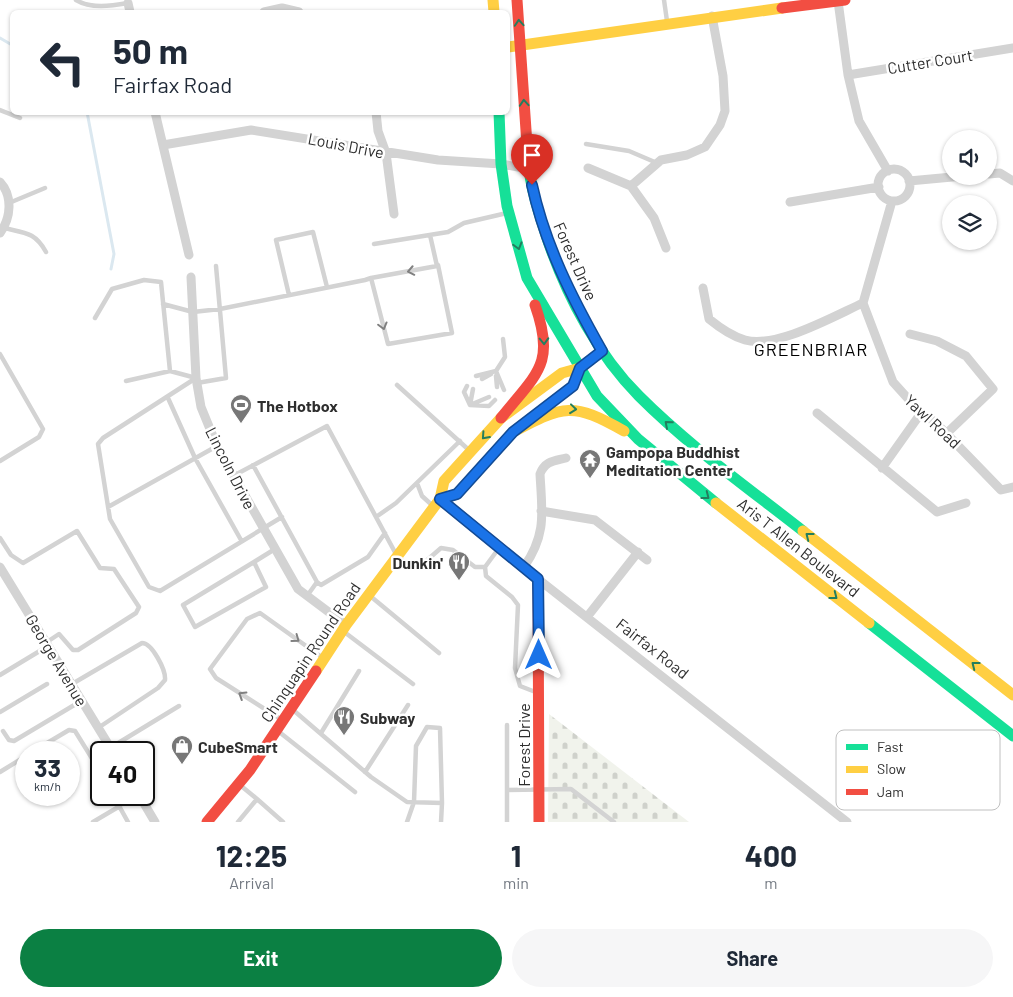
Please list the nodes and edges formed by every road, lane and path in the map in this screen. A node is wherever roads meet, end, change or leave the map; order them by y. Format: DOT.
graph roads {
  1 [pos="76,0"];
  2 [pos="517,0"];
  3 [pos="664,0"];
  4 [pos="841,0"];
  5 [pos="782,4"];
  6 [pos="128,5"];
  7 [pos="273,10"];
  8 [pos="290,10"];
  9 [pos="712,16"];
  10 [pos="668,23"];
  11 [pos="521,46"];
  12 [pos="510,47"];
  13 [pos="1013,48"];
  14 [pos="848,75"];
  15 [pos="12,115"];
  16 [pos="156,115"];
  17 [pos="376,115"];
  18 [pos="499,115"];
  19 [pos="20,118"];
  20 [pos="163,144"];
  21 [pos="586,144"];
  22 [pos="386,153"];
  23 [pos="657,163"];
  24 [pos="501,164"];
  25 [pos="588,168"];
  26 [pos="529,169"];
  27 [pos="888,171"];
  28 [pos="997,173"];
  29 [pos="942,178"];
  30 [pos="1013,181"];
  31 [pos="0,182"];
  32 [pos="909,182"];
  33 [pos="632,186"];
  34 [pos="879,187"];
  35 [pos="45,188"];
  36 [pos="892,201"];
  37 [pos="790,202"];
  38 [pos="9,208"];
  39 [pos="509,212"];
  40 [pos="394,214"];
  41 [pos="2,230"];
  42 [pos="430,235"];
  43 [pos="374,244"];
  44 [pos="666,248"];
  45 [pos="46,252"];
  46 [pos="189,255"];
  47 [pos="216,266"];
  48 [pos="437,266"];
  49 [pos="191,277"];
  50 [pos="371,278"];
  51 [pos="527,278"];
  52 [pos="327,287"];
  53 [pos="703,288"];
  54 [pos="289,295"];
  55 [pos="864,303"];
  56 [pos="163,304"];
  57 [pos="220,309"];
  58 [pos="193,312"];
  59 [pos="95,318"];
  60 [pos="910,334"];
  61 [pos="502,339"];
  62 [pos="602,351"];
  63 [pos="0,354"];
  64 [pos="580,368"];
  65 [pos="170,371"];
  66 [pos="496,371"];
  67 [pos="476,376"];
  68 [pos="482,379"];
  69 [pos="196,380"];
  70 [pos="126,381"];
  71 [pos="397,385"];
  72 [pos="467,386"];
  73 [pos="497,387"];
  74 [pos="473,389"];
  75 [pos="504,390"];
  76 [pos="489,397"];
  77 [pos="168,398"];
  78 [pos="495,400"];
  79 [pos="470,405"];
  80 [pos="817,413"];
  81 [pos="921,413"];
  82 [pos="501,418"];
  83 [pos="513,432"];
  84 [pos="947,433"];
  85 [pos="638,439"];
  86 [pos="460,441"];
  87 [pos="217,446"];
  88 [pos="471,452"];
  89 [pos="195,458"];
  90 [pos="566,458"];
  91 [pos="0,461"];
  92 [pos="254,465"];
  93 [pos="882,468"];
  94 [pos="233,476"];
  95 [pos="417,483"];
  96 [pos="1013,487"];
  97 [pos="437,503"];
  98 [pos="966,503"];
  99 [pos="108,507"];
  100 [pos="542,511"];
  101 [pos="282,517"];
  102 [pos="376,517"];
  103 [pos="263,529"];
  104 [pos="385,533"];
  105 [pos="0,538"];
  106 [pos="240,540"];
  107 [pos="499,547"];
  108 [pos="275,549"];
  109 [pos="638,552"];
  110 [pos="397,556"];
  111 [pos="647,560"];
  112 [pos="254,562"];
  113 [pos="0,567"];
  114 [pos="485,567"];
  115 [pos="524,567"];
  116 [pos="538,579"];
  117 [pos="318,582"];
  118 [pos="368,595"];
  119 [pos="307,596"];
  120 [pos="587,617"];
  121 [pos="344,628"];
  122 [pos="48,644"];
  123 [pos="439,653"];
  124 [pos="324,658"];
  125 [pos="359,671"];
  126 [pos="0,675"];
  127 [pos="46,684"];
  128 [pos="72,684"];
  129 [pos="413,684"];
  130 [pos="539,693"];
  131 [pos="1013,695"];
  132 [pos="81,701"];
  133 [pos="408,705"];
  134 [pos="179,706"];
  135 [pos="291,708"];
  136 [pos="0,712"];
  137 [pos="508,725"];
  138 [pos="280,726"];
  139 [pos="98,728"];
  140 [pos="3,730"];
  141 [pos="321,733"];
  142 [pos="1013,736"];
  143 [pos="51,741"];
  144 [pos="106,741"];
  145 [pos="125,741"];
  146 [pos="90,753"];
  147 [pos="15,763"];
  148 [pos="0,772"];
  149 [pos="365,772"];
  150 [pos="239,784"];
  151 [pos="507,790"];
  152 [pos="539,791"];
  153 [pos="355,792"];
  154 [pos="257,799"];
  155 [pos="414,802"];
  156 [pos="442,803"];
  157 [pos="120,806"];
  158 [pos="146,806"];
  159 [pos="93,822"];
  160 [pos="128,822"];
  161 [pos="156,822"];
  162 [pos="207,822"];
  163 [pos="238,822"];
  164 [pos="283,822"];
  165 [pos="407,822"];
  166 [pos="442,822"];
  167 [pos="507,822"];
  168 [pos="539,822"];
  169 [pos="614,822"];
  170 [pos="847,822"];
  1 -- 6 [label="lane"];
  11 -- 2 [label="main road, Forest Drive, one-way"];
  3 -- 10 [label="lane"];
  4 -- 5 [label="main road"];
  4 -- 14 [label="street"];
  5 -- 9 [label="main road"];
  7 -- 8 [label="street"];
  9 -- 10 [label="main road"];
  9 -- 23 [label="street"];
  10 -- 11 [label="main road"];
  11 -- 12 [label="main road"];
  26 -- 11 [label="main road, Forest Drive, one-way"];
  13 -- 14 [label="street, Cutter Court"];
  14 -- 27 [label="street"];
  15 -- 19 [label="lane"];
  16 -- 20 [label="street"];
  17 -- 22 [label="street"];
  18 -- 24 [label="main road"];
  20 -- 22 [label="street, Louis Drive"];
  20 -- 46 [label="street"];
  21 -- 23 [label="lane"];
  22 -- 24 [label="street, Louis Drive"];
  22 -- 40 [label="street"];
  23 -- 33 [label="street"];
  24 -- 26 [label="street, Louis Drive"];
  24 -- 39 [label="main road"];
  25 -- 33 [label="street"];
  26 -- 62 [label="main road, Forest Drive"];
  27 -- 32 [label="street"];
  27 -- 34 [label="street"];
  28 -- 30 [label="street"];
  29 -- 32 [label="street"];
  31 -- 38 [label="street"];
  32 -- 36 [label="street"];
  33 -- 44 [label="street"];
  34 -- 36 [label="street"];
  34 -- 37 [label="street"];
  35 -- 38 [label="lane"];
  36 -- 55 [label="street"];
  38 -- 41 [label="street"];
  39 -- 42 [label="lane"];
  39 -- 51 [label="main road, one-way"];
  41 -- 45 [label="lane"];
  42 -- 43 [label="lane"];
  42 -- 48 [label="lane"];
  47 -- 57 [label="lane"];
  48 -- 50 [label="lane, one-way"];
  50 -- 48 [label="lane, one-way"];
  49 -- 58 [label="street, Lincoln Drive"];
  50 -- 52 [label="lane"];
  51 -- 64 [label="main road"];
  51 -- 82 [label="main road, one-way"];
  52 -- 54 [label="lane"];
  52 -- 54 [label="lane"];
  53 -- 55 [label="street"];
  54 -- 57 [label="lane"];
  55 -- 81 [label="street, Yawl Road"];
  56 -- 58 [label="lane"];
  56 -- 59 [label="lane"];
  56 -- 65 [label="lane"];
  57 -- 58 [label="lane"];
  57 -- 69 [label="lane"];
  58 -- 69 [label="street, Lincoln Drive"];
  60 -- 84 [label="street"];
  61 -- 66 [label="lane"];
  62 -- 64 [label="main road, Chinquapin Round Road"];
  131 -- 62 [label="main road, Aris T Allen Boulevard, one-way"];
  63 -- 91 [label="lane"];
  64 -- 82 [label="main road, Chinquapin Round Road"];
  64 -- 83 [label="main road, Chinquapin Round Road"];
  64 -- 85 [label="main road, Aris T Allen Boulevard"];
  65 -- 69 [label="lane"];
  65 -- 70 [label="lane"];
  66 -- 67 [label="lane"];
  66 -- 68 [label="lane"];
  66 -- 73 [label="lane"];
  66 -- 75 [label="lane"];
  69 -- 77 [label="lane"];
  69 -- 87 [label="street, Lincoln Drive"];
  71 -- 86 [label="lane"];
  72 -- 79 [label="lane"];
  74 -- 79 [label="lane"];
  76 -- 79 [label="lane"];
  77 -- 89 [label="lane"];
  77 -- 99 [label="lane"];
  78 -- 79 [label="lane"];
  80 -- 93 [label="street"];
  81 -- 84 [label="street, Yawl Road"];
  81 -- 93 [label="street"];
  82 -- 88 [label="main road, Chinquapin Round Road, one-way"];
  83 -- 85 [label="main road, one-way"];
  83 -- 97 [label="main road, Chinquapin Round Road"];
  84 -- 96 [label="street, Yawl Road"];
  85 -- 142 [label="main road, Aris T Allen Boulevard, one-way"];
  86 -- 88 [label="lane"];
  86 -- 95 [label="lane"];
  87 -- 89 [label="lane"];
  87 -- 94 [label="street, Lincoln Drive"];
  88 -- 97 [label="main road, Chinquapin Round Road"];
  89 -- 99 [label="lane"];
  89 -- 106 [label="lane"];
  90 -- 100 [label="street"];
  92 -- 94 [label="lane"];
  92 -- 101 [label="lane"];
  92 -- 102 [label="lane"];
  93 -- 98 [label="street"];
  94 -- 103 [label="street, Lincoln Drive"];
  95 -- 97 [label="lane"];
  95 -- 102 [label="lane"];
  97 -- 107 [label="main road, Fairfax Road"];
  97 -- 110 [label="main road, Chinquapin Round Road"];
  99 -- 106 [label="lane"];
  100 -- 109 [label="street"];
  100 -- 115 [label="street"];
  101 -- 103 [label="lane"];
  101 -- 117 [label="lane"];
  102 -- 104 [label="lane"];
  103 -- 106 [label="lane"];
  103 -- 108 [label="street, Lincoln Drive"];
  104 -- 110 [label="lane"];
  104 -- 117 [label="lane"];
  105 -- 122 [label="lane"];
  107 -- 114 [label="lane"];
  107 -- 115 [label="main road, Fairfax Road"];
  108 -- 112 [label="lane"];
  108 -- 119 [label="street, Lincoln Drive"];
  109 -- 111 [label="street"];
  109 -- 120 [label="street"];
  110 -- 114 [label="lane"];
  110 -- 118 [label="main road, Chinquapin Round Road"];
  112 -- 112 [label="lane"];
  113 -- 122 [label="street, George Avenue"];
  114 -- 130 [label="lane"];
  115 -- 116 [label="main road, Fairfax Road"];
  116 -- 120 [label="street, Fairfax Road"];
  116 -- 130 [label="main road, Forest Drive"];
  117 -- 119 [label="lane"];
  118 -- 121 [label="main road, Chinquapin Round Road"];
  118 -- 123 [label="lane"];
  119 -- 121 [label="street, Lincoln Drive"];
  120 -- 170 [label="street, Fairfax Road"];
  121 -- 124 [label="main road, Chinquapin Round Road"];
  121 -- 129 [label="lane"];
  122 -- 126 [label="lane"];
  122 -- 128 [label="street, George Avenue"];
  124 -- 135 [label="main road, Chinquapin Round Road"];
  138 -- 124 [label="lane, one-way"];
  125 -- 141 [label="lane"];
  127 -- 136 [label="lane"];
  128 -- 132 [label="street, George Avenue"];
  128 -- 139 [label="lane"];
  130 -- 152 [label="main road, Forest Drive"];
  132 -- 139 [label="street, George Avenue"];
  132 -- 140 [label="lane"];
  133 -- 149 [label="lane"];
  134 -- 145 [label="lane"];
  135 -- 138 [label="main road, Chinquapin Round Road"];
  135 -- 141 [label="lane"];
  137 -- 151 [label="lane"];
  138 -- 150 [label="main road, Chinquapin Round Road"];
  138 -- 153 [label="lane"];
  139 -- 144 [label="street, George Avenue"];
  141 -- 149 [label="lane"];
  143 -- 146 [label="lane"];
  147 -- 148 [label="lane"];
  149 -- 155 [label="lane"];
  150 -- 154 [label="lane"];
  150 -- 162 [label="main road, Chinquapin Round Road"];
  151 -- 152 [label="lane"];
  151 -- 167 [label="lane"];
  152 -- 168 [label="main road, Forest Drive"];
  152 -- 169 [label="lane"];
  154 -- 163 [label="lane"];
  154 -- 164 [label="lane"];
  155 -- 156 [label="lane"];
  155 -- 156 [label="lane"];
  155 -- 165 [label="lane"];
  156 -- 166 [label="lane"];
  157 -- 159 [label="lane"];
  157 -- 160 [label="lane"];
  158 -- 161 [label="street"];
}
